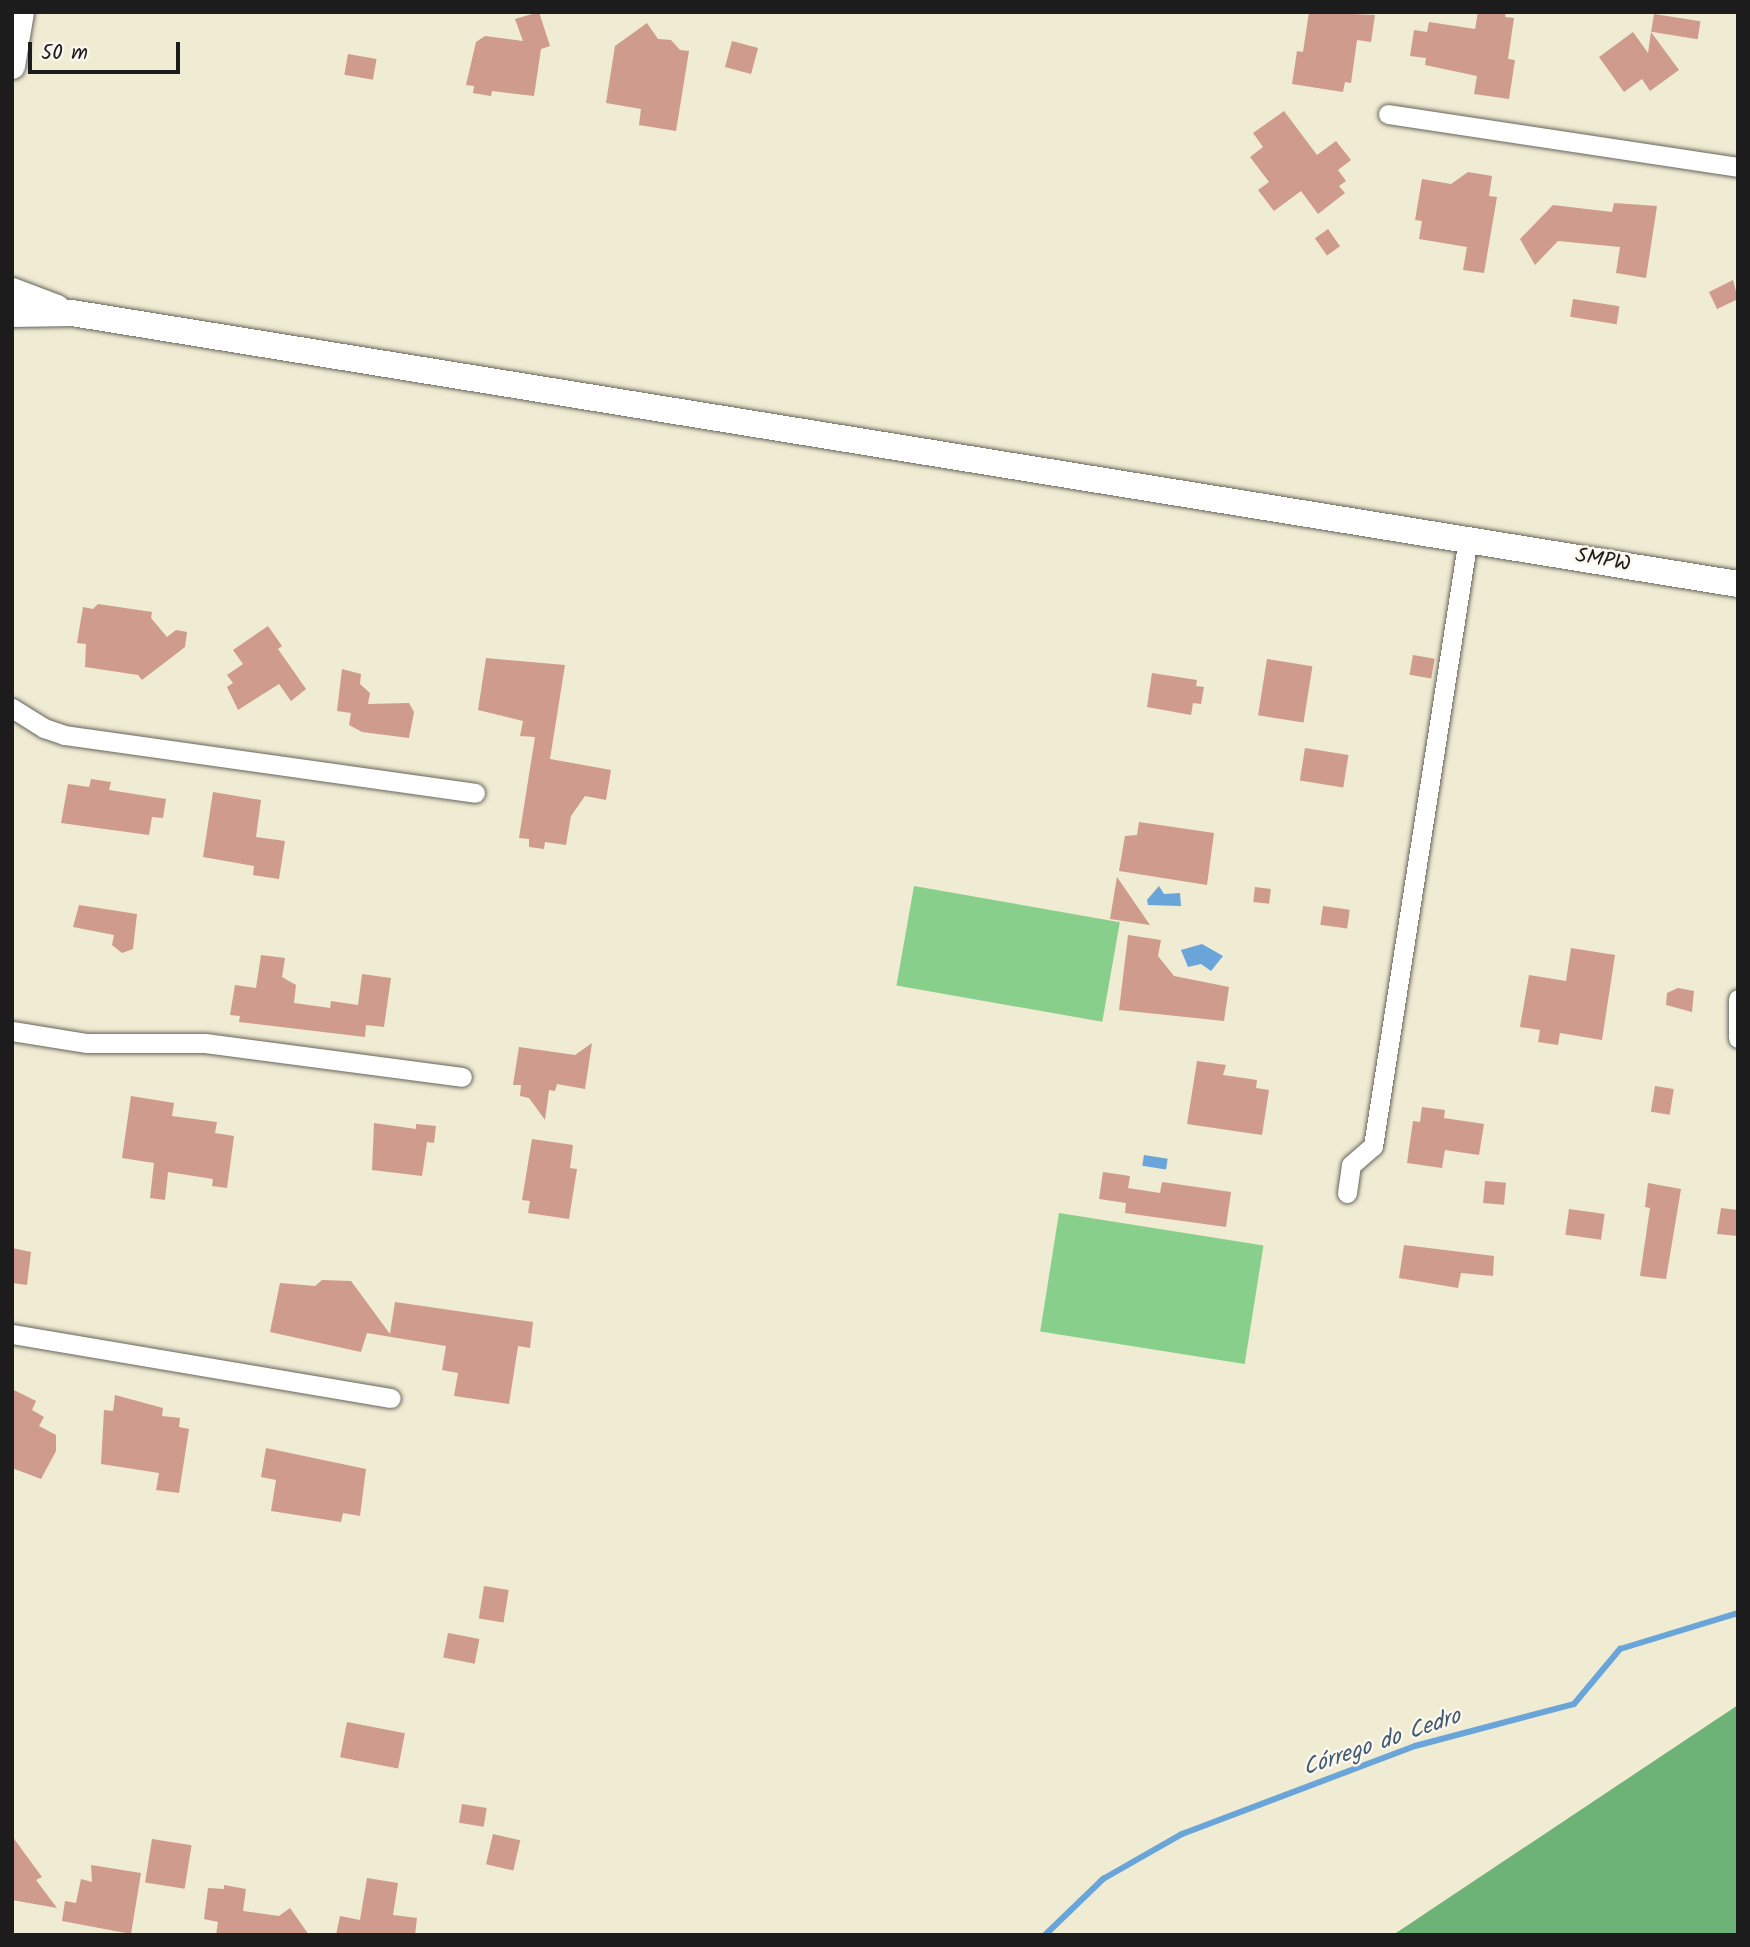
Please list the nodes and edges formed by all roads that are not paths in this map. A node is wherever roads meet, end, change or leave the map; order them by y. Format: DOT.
graph roads {
  1 [pos="21,12"];
  2 [pos="12,66"];
  3 [pos="1388,114"];
  4 [pos="1738,167"];
  5 [pos="12,291"];
  6 [pos="72,313"];
  7 [pos="12,314"];
  8 [pos="1468,538"];
  9 [pos="1738,584"];
  10 [pos="12,708"];
  11 [pos="475,793"];
  12 [pos="1738,999"];
  13 [pos="12,1031"];
  14 [pos="1738,1038"];
  15 [pos="462,1077"];
  16 [pos="1347,1193"];
  17 [pos="12,1334"];
  18 [pos="390,1398"];
  1 -- 2 [label="street"];
  3 -- 4 [label="street"];
  5 -- 6 [label="street"];
  6 -- 7 [label="street"];
  6 -- 8 [label="street, SMPW"];
  8 -- 9 [label="street, SMPW"];
  8 -- 16 [label="street"];
  10 -- 11 [label="street"];
  12 -- 14 [label="street"];
  13 -- 15 [label="street"];
  17 -- 18 [label="street"];
}
